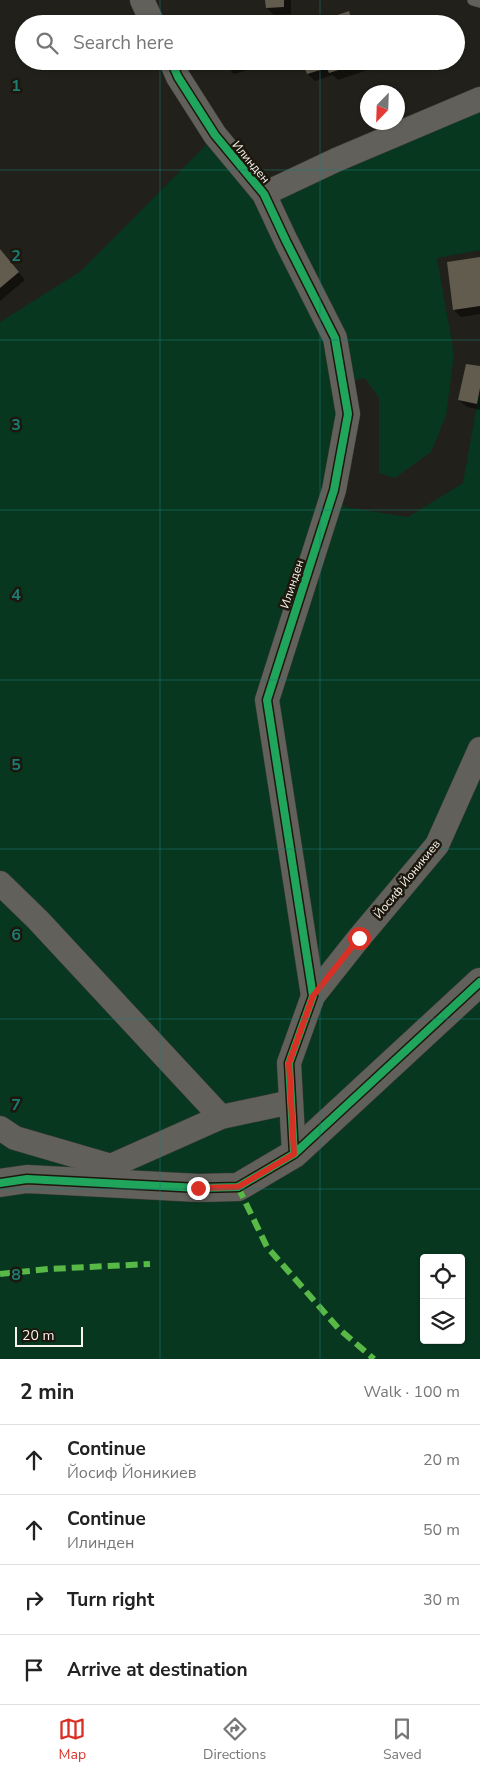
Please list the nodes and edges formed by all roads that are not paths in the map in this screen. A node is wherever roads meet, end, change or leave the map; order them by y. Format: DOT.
graph roads {
  1 [pos="142,0"];
  2 [pos="473,0"];
  3 [pos="480,2"];
  4 [pos="149,15"];
  5 [pos="175,70"];
  6 [pos="480,99"];
  7 [pos="264,194"];
  8 [pos="480,749"];
  9 [pos="0,883"];
  10 [pos="480,982"];
  11 [pos="313,996"];
  12 [pos="291,1102"];
  13 [pos="221,1117"];
  14 [pos="0,1128"];
  15 [pos="294,1154"];
  16 [pos="0,1183"];
  1 -- 4 [label="street"];
  2 -- 3 [label="lane"];
  5 -- 7 [label="street, Илинден"];
  6 -- 7 [label="street"];
  7 -- 11 [label="street, Илинден"];
  8 -- 11 [label="street, Йосиф Йоникиев"];
  9 -- 13 [label="street"];
  10 -- 15 [label="street"];
  11 -- 12 [label="street, Илинден"];
  12 -- 13 [label="street"];
  12 -- 15 [label="street, Илинден"];
  13 -- 14 [label="street"];
  15 -- 16 [label="street"];
}
